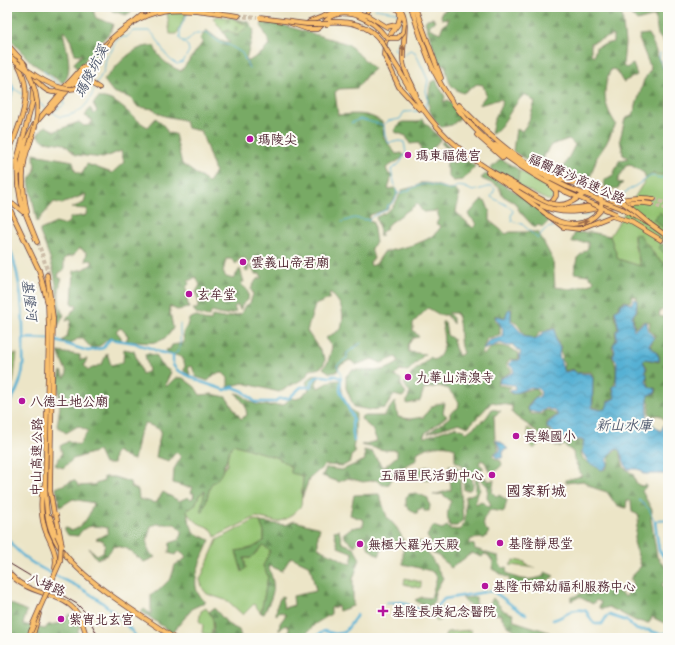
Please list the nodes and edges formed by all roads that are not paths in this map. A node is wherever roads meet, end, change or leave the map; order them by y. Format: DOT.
graph roads {
  1 [pos="185,7"];
  2 [pos="411,7"];
  3 [pos="415,7"];
  4 [pos="166,8"];
  5 [pos="397,8"];
  6 [pos="155,10"];
  7 [pos="224,13"];
  8 [pos="238,15"];
  9 [pos="274,20"];
  10 [pos="309,22"];
  11 [pos="129,23"];
  12 [pos="404,23"];
  13 [pos="392,29"];
  14 [pos="107,38"];
  15 [pos="7,44"];
  16 [pos="103,47"];
  17 [pos="7,48"];
  18 [pos="7,53"];
  19 [pos="21,63"];
  20 [pos="85,65"];
  21 [pos="399,70"];
  22 [pos="79,72"];
  23 [pos="24,86"];
  24 [pos="99,88"];
  25 [pos="410,91"];
  26 [pos="24,102"];
  27 [pos="41,118"];
  28 [pos="468,121"];
  29 [pos="432,124"];
  30 [pos="7,151"];
  31 [pos="7,158"];
  32 [pos="475,162"];
  33 [pos="532,168"];
  34 [pos="489,170"];
  35 [pos="18,186"];
  36 [pos="510,186"];
  37 [pos="654,199"];
  38 [pos="542,200"];
  39 [pos="643,200"];
  40 [pos="7,203"];
  41 [pos="651,204"];
  42 [pos="7,210"];
  43 [pos="26,211"];
  44 [pos="547,215"];
  45 [pos="28,221"];
  46 [pos="633,223"];
  47 [pos="650,224"];
  48 [pos="658,229"];
  49 [pos="655,237"];
  50 [pos="668,237"];
  51 [pos="661,240"];
  52 [pos="48,275"];
  53 [pos="48,330"];
  54 [pos="51,348"];
  55 [pos="44,486"];
  56 [pos="55,514"];
  57 [pos="7,571"];
  58 [pos="32,625"];
  59 [pos="30,638"];
  60 [pos="87,638"];
  61 [pos="170,638"];
  62 [pos="174,638"];
  1 -- 7 [label="highway"];
  2 -- 28 [label="highway, 福爾摩沙高速公路"];
  3 -- 33 [label="highway, 福爾摩沙高速公路"];
  4 -- 6 [label="highway"];
  4 -- 7 [label="highway"];
  5 -- 12 [label="highway"];
  5 -- 13 [label="highway"];
  6 -- 11 [label="highway"];
  6 -- 11 [label="highway"];
  7 -- 8 [label="highway"];
  9 -- 10 [label="highway, bridge"];
  9 -- 12 [label="highway, bridge"];
  9 -- 21 [label="highway, bridge"];
  10 -- 13 [label="highway"];
  10 -- 21 [label="highway, bridge"];
  11 -- 14 [label="highway"];
  11 -- 16 [label="highway, bridge"];
  11 -- 19 [label="highway, bridge"];
  25 -- 12 [label="highway, one-way, bridge"];
  13 -- 25 [label="highway"];
  15 -- 19 [label="highway"];
  17 -- 23 [label="highway"];
  18 -- 19 [label="highway, bridge"];
  18 -- 23 [label="highway"];
  19 -- 22 [label="highway, bridge"];
  19 -- 35 [label="highway, bridge"];
  19 -- 43 [label="highway, bridge"];
  20 -- 22 [label="highway"];
  21 -- 25 [label="highway"];
  22 -- 27 [label="highway"];
  23 -- 26 [label="highway"];
  24 -- 27 [label="highway"];
  25 -- 29 [label="highway"];
  25 -- 29 [label="highway"];
  26 -- 30 [label="highway"];
  26 -- 31 [label="highway"];
  27 -- 35 [label="highway"];
  27 -- 43 [label="highway"];
  28 -- 38 [label="highway, bridge"];
  28 -- 46 [label="highway, 福爾摩沙高速公路, bridge"];
  29 -- 32 [label="highway"];
  32 -- 34 [label="highway"];
  32 -- 36 [label="highway"];
  44 -- 33 [label="highway, one-way, bridge"];
  33 -- 47 [label="highway, 福爾摩沙高速公路, bridge"];
  34 -- 38 [label="highway, bridge"];
  34 -- 39 [label="highway, bridge"];
  35 -- 43 [label="highway"];
  36 -- 39 [label="highway, bridge"];
  36 -- 44 [label="highway"];
  37 -- 39 [label="highway"];
  38 -- 47 [label="highway, bridge"];
  39 -- 41 [label="highway"];
  40 -- 45 [label="highway"];
  40 -- 53 [label="highway, 中山高速公路"];
  42 -- 53 [label="highway, 中山高速公路"];
  43 -- 45 [label="highway"];
  43 -- 45 [label="highway"];
  44 -- 46 [label="highway, bridge"];
  46 -- 49 [label="highway, 福爾摩沙高速公路"];
  47 -- 48 [label="highway, 福爾摩沙高速公路"];
  48 -- 49 [label="highway"];
  48 -- 50 [label="highway, 福爾摩沙高速公路"];
  49 -- 51 [label="highway, 福爾摩沙高速公路"];
  52 -- 54 [label="highway"];
  53 -- 54 [label="highway, 中山高速公路"];
  54 -- 55 [label="highway, 中山高速公路"];
  54 -- 56 [label="highway"];
  55 -- 58 [label="highway, bridge"];
  55 -- 58 [label="highway, bridge"];
  55 -- 61 [label="highway, 中山高速公路"];
  55 -- 62 [label="highway, 中山高速公路"];
  56 -- 59 [label="highway, bridge"];
  56 -- 59 [label="highway, bridge"];
  57 -- 60 [label="main road, 八堵路"];
  58 -- 59 [label="highway"];
}
